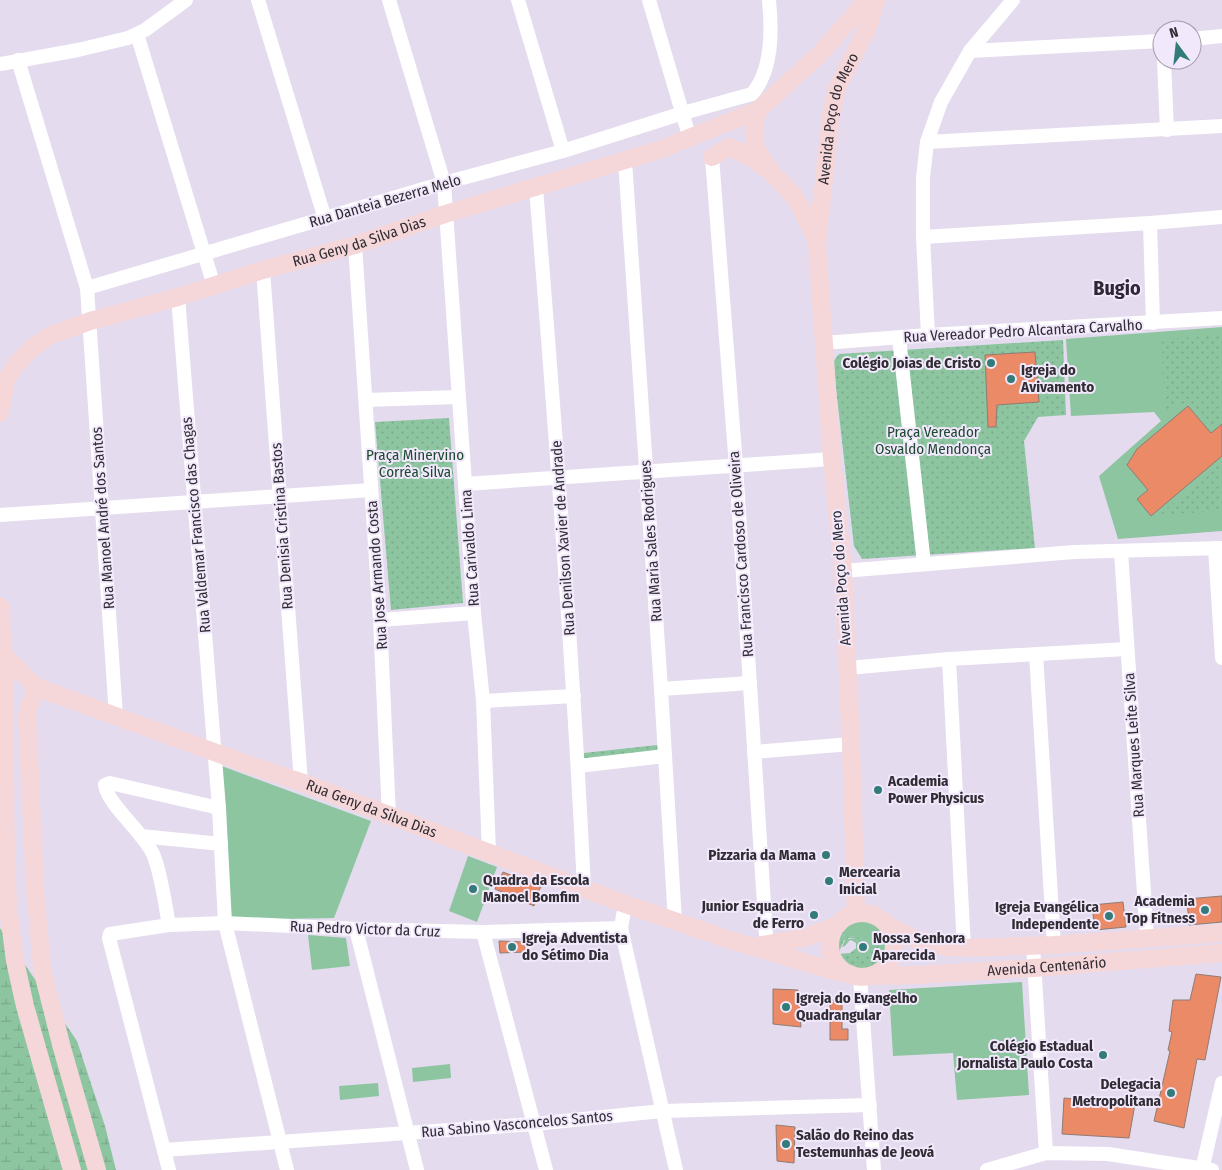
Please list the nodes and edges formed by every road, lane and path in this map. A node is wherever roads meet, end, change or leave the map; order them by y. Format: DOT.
graph roads {
  1 [pos="186,0"];
  2 [pos="258,0"];
  3 [pos="389,0"];
  4 [pos="518,0"];
  5 [pos="648,0"];
  6 [pos="769,0"];
  7 [pos="867,0"];
  8 [pos="876,0"];
  9 [pos="1012,0"];
  10 [pos="138,34"];
  11 [pos="1222,36"];
  12 [pos="1202,38"];
  13 [pos="1152,42"];
  14 [pos="970,51"];
  15 [pos="18,60"];
  16 [pos="0,64"];
  17 [pos="1164,70"];
  18 [pos="752,94"];
  19 [pos="758,110"];
  20 [pos="683,112"];
  21 [pos="1222,126"];
  22 [pos="1167,130"];
  23 [pos="690,139"];
  24 [pos="926,142"];
  25 [pos="563,150"];
  26 [pos="712,156"];
  27 [pos="625,161"];
  28 [pos="770,171"];
  29 [pos="444,183"];
  30 [pos="536,188"];
  31 [pos="445,214"];
  32 [pos="1222,217"];
  33 [pos="326,219"];
  34 [pos="1150,223"];
  35 [pos="923,237"];
  36 [pos="817,243"];
  37 [pos="355,245"];
  38 [pos="205,253"];
  39 [pos="263,270"];
  40 [pos="214,286"];
  41 [pos="87,288"];
  42 [pos="178,298"];
  43 [pos="1222,318"];
  44 [pos="90,321"];
  45 [pos="1153,323"];
  46 [pos="928,335"];
  47 [pos="899,338"];
  48 [pos="823,343"];
  49 [pos="458,396"];
  50 [pos="366,400"];
  51 [pos="0,413"];
  52 [pos="832,458"];
  53 [pos="736,466"];
  54 [pos="646,472"];
  55 [pos="560,479"];
  56 [pos="465,484"];
  57 [pos="371,490"];
  58 [pos="280,496"];
  59 [pos="194,502"];
  60 [pos="103,508"];
  61 [pos="0,515"];
  62 [pos="1218,548"];
  63 [pos="1121,552"];
  64 [pos="924,564"];
  65 [pos="842,571"];
  66 [pos="0,606"];
  67 [pos="474,613"];
  68 [pos="380,620"];
  69 [pos="1,644"];
  70 [pos="1127,649"];
  71 [pos="1036,654"];
  72 [pos="1222,658"];
  73 [pos="949,659"];
  74 [pos="848,668"];
  75 [pos="750,683"];
  76 [pos="36,687"];
  77 [pos="661,689"];
  78 [pos="574,696"];
  79 [pos="483,701"];
  80 [pos="116,716"];
  81 [pos="851,744"];
  82 [pos="215,752"];
  83 [pos="754,752"];
  84 [pos="665,756"];
  85 [pos="578,766"];
  86 [pos="301,782"];
  87 [pos="220,808"];
  88 [pos="389,816"];
  89 [pos="141,836"];
  90 [pos="221,844"];
  91 [pos="490,852"];
  92 [pos="584,888"];
  93 [pos="625,904"];
  94 [pos="856,913"];
  95 [pos="674,920"];
  96 [pos="225,923"];
  97 [pos="169,925"];
  98 [pos="837,925"];
  99 [pos="889,926"];
  100 [pos="621,928"];
  101 [pos="356,930"];
  102 [pos="483,932"];
  103 [pos="1222,933"];
  104 [pos="1153,937"];
  105 [pos="1054,945"];
  106 [pos="1033,946"];
  107 [pos="762,947"];
  108 [pos="964,948"];
  109 [pos="1222,953"];
  110 [pos="1160,958"];
  111 [pos="1034,968"];
  112 [pos="860,975"];
  113 [pos="1222,1083"];
  114 [pos="870,1105"];
  115 [pos="662,1111"];
  116 [pos="534,1124"];
  117 [pos="407,1133"];
  118 [pos="279,1141"];
  119 [pos="164,1150"];
  120 [pos="1046,1153"];
  121 [pos="1206,1169"];
  122 [pos="72,1170"];
  123 [pos="97,1170"];
  124 [pos="169,1170"];
  125 [pos="287,1170"];
  126 [pos="417,1170"];
  127 [pos="546,1170"];
  128 [pos="676,1170"];
  129 [pos="874,1170"];
  130 [pos="987,1170"];
  1 -- 10 [label="street"];
  2 -- 33 [label="street"];
  3 -- 29 [label="street, Rua Carivaldo Lima"];
  4 -- 25 [label="street"];
  5 -- 20 [label="street"];
  6 -- 18 [label="street"];
  7 -- 19 [label="main road, Avenida Poço do Mero"];
  8 -- 36 [label="main road, Avenida Poço do Mero"];
  9 -- 14 [label="street"];
  10 -- 15 [label="street"];
  10 -- 38 [label="street"];
  11 -- 12 [label="street"];
  13 -- 14 [label="street"];
  14 -- 24 [label="street"];
  15 -- 16 [label="street"];
  15 -- 41 [label="street, Rua Manoel André dos Santos"];
  17 -- 22 [label="street"];
  18 -- 19 [label="street"];
  18 -- 20 [label="street, Rua Danteia Bezerra Melo"];
  19 -- 23 [label="main road, Rua Geny da Silva Dias"];
  19 -- 28 [label="main road, Avenida Poço do Mero"];
  20 -- 23 [label="street"];
  20 -- 25 [label="street, Rua Danteia Bezerra Melo"];
  21 -- 22 [label="street"];
  22 -- 24 [label="street"];
  23 -- 27 [label="main road, Rua Geny da Silva Dias"];
  24 -- 35 [label="street"];
  25 -- 29 [label="street, Rua Danteia Bezerra Melo"];
  26 -- 28 [label="main road"];
  26 -- 53 [label="street, Rua Francisco Cardoso de Oliveira"];
  27 -- 30 [label="main road, Rua Geny da Silva Dias"];
  27 -- 54 [label="street, Rua Maria Sales Rodrigues"];
  28 -- 36 [label="main road, Avenida Poço do Mero"];
  29 -- 31 [label="street, Rua Carivaldo Lima"];
  29 -- 33 [label="street, Rua Danteia Bezerra Melo"];
  30 -- 31 [label="main road, Rua Geny da Silva Dias"];
  30 -- 55 [label="street, Rua Denilson Xavier de Andrade"];
  31 -- 37 [label="main road, Rua Geny da Silva Dias"];
  31 -- 49 [label="street, Rua Carivaldo Lima"];
  32 -- 34 [label="street"];
  33 -- 38 [label="street, Rua Danteia Bezerra Melo"];
  34 -- 35 [label="street"];
  34 -- 45 [label="street"];
  35 -- 46 [label="street"];
  36 -- 48 [label="main road, Avenida Poço do Mero"];
  37 -- 39 [label="main road, Rua Geny da Silva Dias"];
  37 -- 50 [label="street, Rua Jose Armando Costa"];
  38 -- 40 [label="street"];
  38 -- 41 [label="street, Rua Danteia Bezerra Melo"];
  39 -- 40 [label="main road, Rua Geny da Silva Dias"];
  39 -- 58 [label="street, Rua Denisia Cristina Bastos"];
  40 -- 42 [label="main road, Rua Geny da Silva Dias"];
  41 -- 44 [label="street, Rua Manoel André dos Santos"];
  42 -- 44 [label="main road, Rua Geny da Silva Dias"];
  42 -- 59 [label="street, Rua Valdemar Francisco das Chagas"];
  43 -- 45 [label="street, Rua Vereador Pedro Alcantara Carvalho"];
  44 -- 51 [label="main road, Rua Geny da Silva Dias"];
  44 -- 60 [label="street, Rua Manoel André dos Santos"];
  45 -- 46 [label="street, Rua Vereador Pedro Alcantara Carvalho"];
  46 -- 47 [label="street, Rua Vereador Pedro Alcantara Carvalho"];
  47 -- 48 [label="street, Rua Vereador Pedro Alcantara Carvalho"];
  47 -- 64 [label="street"];
  48 -- 52 [label="main road, Avenida Poço do Mero"];
  49 -- 50 [label="street"];
  49 -- 56 [label="street, Rua Carivaldo Lima"];
  50 -- 57 [label="street, Rua Jose Armando Costa"];
  52 -- 53 [label="street"];
  52 -- 65 [label="main road, Avenida Poço do Mero"];
  53 -- 54 [label="street"];
  53 -- 75 [label="street, Rua Francisco Cardoso de Oliveira"];
  54 -- 55 [label="street"];
  54 -- 77 [label="street, Rua Maria Sales Rodrigues"];
  55 -- 56 [label="street"];
  55 -- 78 [label="street, Rua Denilson Xavier de Andrade"];
  56 -- 67 [label="street, Rua Carivaldo Lima"];
  57 -- 58 [label="street"];
  57 -- 68 [label="street, Rua Jose Armando Costa"];
  58 -- 59 [label="street"];
  58 -- 86 [label="street, Rua Denisia Cristina Bastos"];
  59 -- 60 [label="street"];
  59 -- 82 [label="street, Rua Valdemar Francisco das Chagas"];
  60 -- 61 [label="street"];
  60 -- 80 [label="street, Rua Manoel André dos Santos"];
  62 -- 63 [label="street"];
  62 -- 72 [label="street"];
  63 -- 64 [label="street"];
  63 -- 70 [label="street, Rua Marques Leite Silva"];
  64 -- 65 [label="street"];
  65 -- 74 [label="main road, Avenida Poço do Mero"];
  66 -- 69 [label="main road"];
  67 -- 68 [label="street"];
  67 -- 79 [label="street, Rua Carivaldo Lima"];
  68 -- 88 [label="street, Rua Jose Armando Costa"];
  69 -- 76 [label="main road, Rua Geny da Silva Dias"];
  69 -- 122 [label="main road"];
  70 -- 71 [label="street"];
  70 -- 104 [label="street, Rua Marques Leite Silva"];
  71 -- 73 [label="street"];
  71 -- 105 [label="street"];
  73 -- 74 [label="street"];
  73 -- 108 [label="street"];
  74 -- 81 [label="main road, Avenida Poço do Mero"];
  75 -- 77 [label="street"];
  75 -- 83 [label="street, Rua Francisco Cardoso de Oliveira"];
  76 -- 80 [label="main road, Rua Geny da Silva Dias"];
  76 -- 123 [label="main road"];
  77 -- 84 [label="street, Rua Maria Sales Rodrigues"];
  78 -- 79 [label="street"];
  78 -- 85 [label="street, Rua Denilson Xavier de Andrade"];
  79 -- 91 [label="street, Rua Carivaldo Lima"];
  80 -- 82 [label="main road, Rua Geny da Silva Dias"];
  81 -- 83 [label="street"];
  81 -- 94 [label="main road, Avenida Poço do Mero"];
  82 -- 86 [label="main road, Rua Geny da Silva Dias"];
  82 -- 87 [label="street, Rua Valdemar Francisco das Chagas"];
  83 -- 107 [label="street, Rua Francisco Cardoso de Oliveira"];
  84 -- 85 [label="street"];
  84 -- 95 [label="street, Rua Maria Sales Rodrigues"];
  85 -- 92 [label="street, Rua Denilson Xavier de Andrade"];
  86 -- 88 [label="main road, Rua Geny da Silva Dias"];
  87 -- 89 [label="street"];
  87 -- 90 [label="street, Rua Valdemar Francisco das Chagas"];
  88 -- 91 [label="main road, Rua Geny da Silva Dias"];
  89 -- 90 [label="street"];
  89 -- 97 [label="street"];
  90 -- 96 [label="street, Rua Valdemar Francisco das Chagas"];
  91 -- 92 [label="main road, Rua Geny da Silva Dias"];
  92 -- 93 [label="main road, Rua Geny da Silva Dias"];
  93 -- 95 [label="main road, Rua Geny da Silva Dias"];
  93 -- 100 [label="street"];
  94 -- 98 [label="main road"];
  94 -- 99 [label="main road"];
  95 -- 107 [label="main road, Rua Geny da Silva Dias"];
  96 -- 97 [label="street, Rua Pedro Victor da Cruz"];
  96 -- 101 [label="street, Rua Pedro Victor da Cruz"];
  96 -- 118 [label="street, Rua Valdemar Francisco das Chagas"];
  97 -- 119 [label="street, Rua Pedro Victor da Cruz"];
  98 -- 107 [label="main road, Rua Geny da Silva Dias"];
  98 -- 112 [label="main road"];
  99 -- 108 [label="main road, Avenida Centenário"];
  99 -- 112 [label="main road"];
  100 -- 102 [label="street, Rua Pedro Victor da Cruz"];
  100 -- 115 [label="street"];
  101 -- 102 [label="street, Rua Pedro Victor da Cruz"];
  101 -- 117 [label="street"];
  102 -- 116 [label="street"];
  103 -- 104 [label="main road, Avenida Centenário"];
  104 -- 105 [label="main road, Avenida Centenário"];
  104 -- 110 [label="main road"];
  105 -- 106 [label="main road, Avenida Centenário"];
  106 -- 108 [label="main road, Avenida Centenário"];
  106 -- 111 [label="street"];
  107 -- 112 [label="main road, Rua Geny da Silva Dias"];
  109 -- 110 [label="main road, Avenida Centenário"];
  110 -- 111 [label="main road, Avenida Centenário"];
  111 -- 112 [label="main road, Avenida Centenário"];
  111 -- 120 [label="street"];
  112 -- 114 [label="street"];
  113 -- 121 [label="street"];
  114 -- 115 [label="street, Rua Sabino Vasconcelos Santos"];
  114 -- 129 [label="street"];
  115 -- 116 [label="street, Rua Sabino Vasconcelos Santos"];
  115 -- 128 [label="street"];
  116 -- 117 [label="street, Rua Sabino Vasconcelos Santos"];
  116 -- 127 [label="street"];
  117 -- 118 [label="street, Rua Sabino Vasconcelos Santos"];
  117 -- 126 [label="street"];
  118 -- 119 [label="street, Rua Sabino Vasconcelos Santos"];
  118 -- 125 [label="street, Rua Valdemar Francisco das Chagas"];
  119 -- 124 [label="street"];
  120 -- 121 [label="street"];
  120 -- 130 [label="street"];
}
